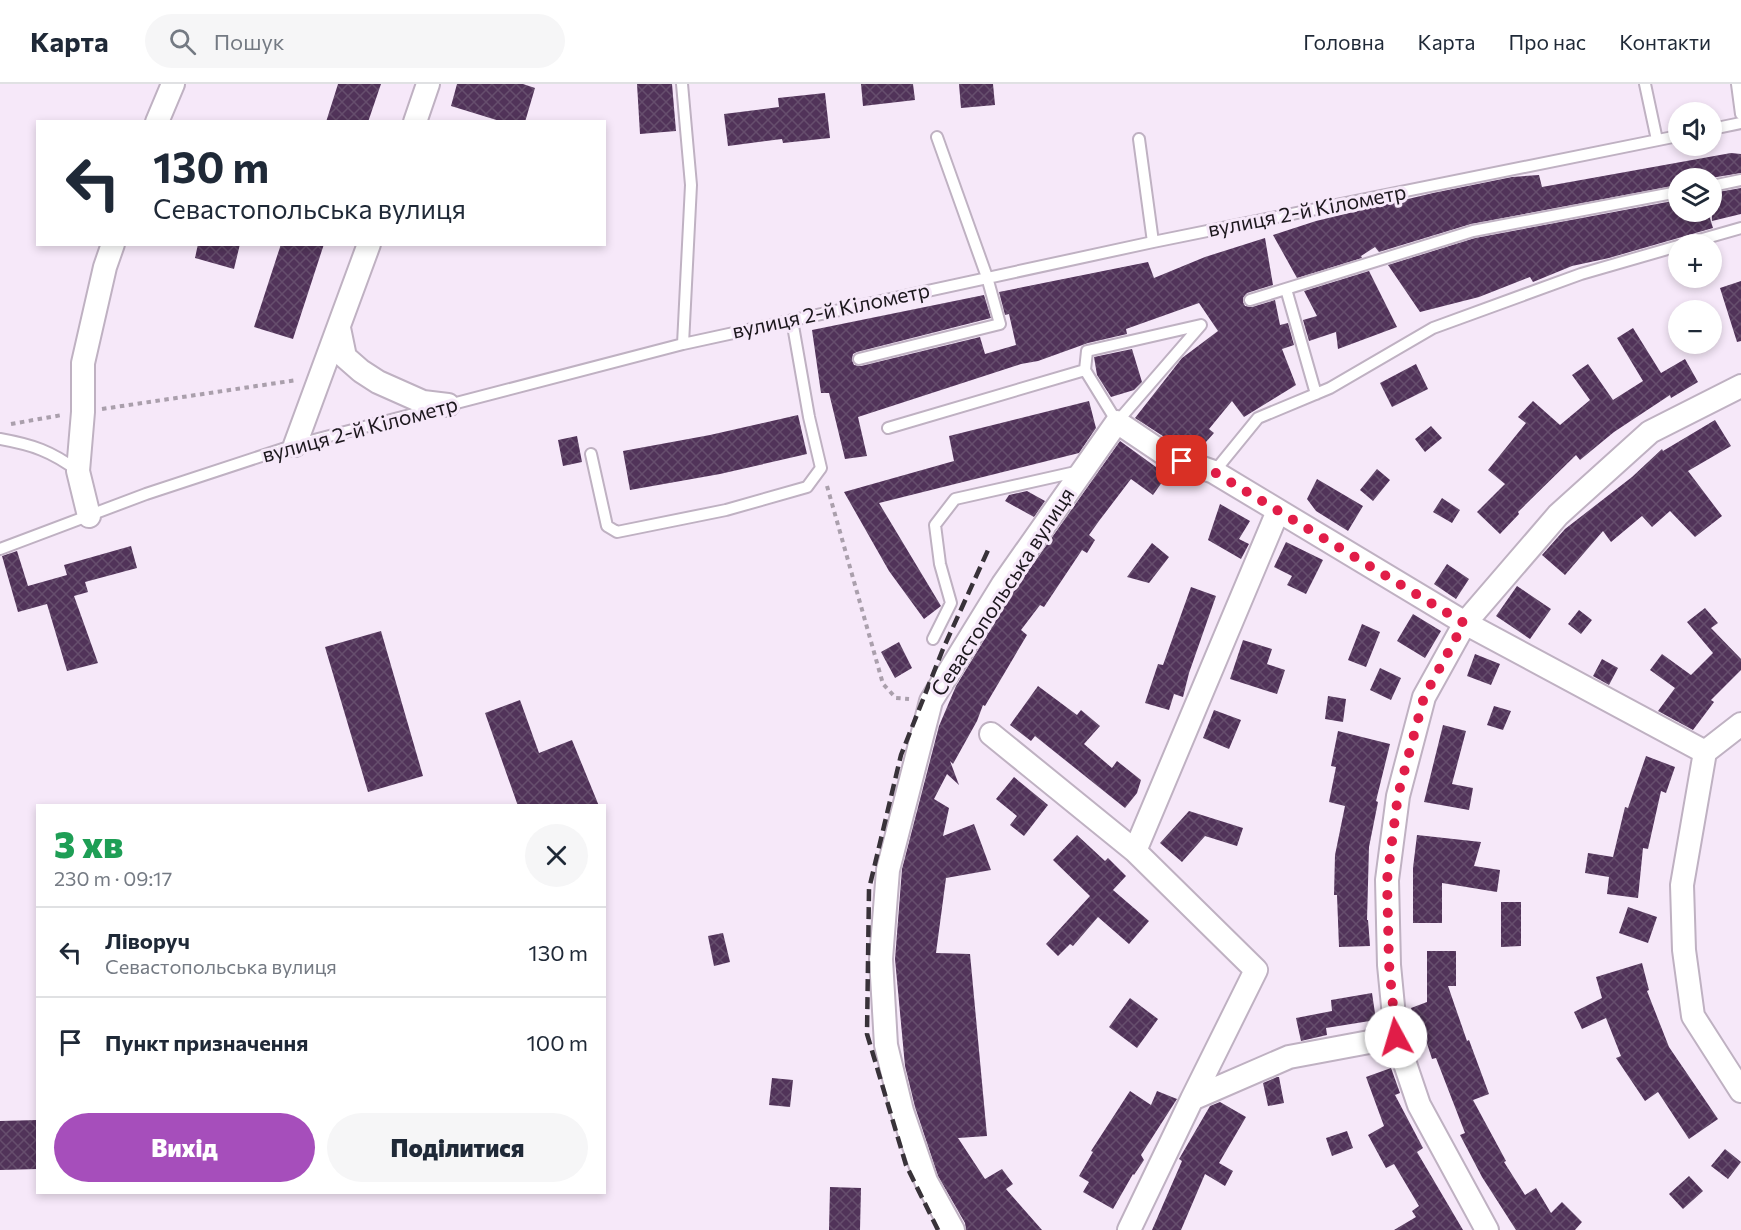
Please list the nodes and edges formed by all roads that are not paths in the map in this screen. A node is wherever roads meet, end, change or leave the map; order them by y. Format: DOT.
graph roads {
  1 [pos="173,84"];
  2 [pos="428,84"];
  3 [pos="682,84"];
  4 [pos="1645,84"];
  5 [pos="1737,84"];
  6 [pos="1741,114"];
  7 [pos="158,120"];
  8 [pos="416,120"];
  9 [pos="1741,123"];
  10 [pos="1722,127"];
  11 [pos="937,136"];
  12 [pos="1668,138"];
  13 [pos="1139,139"];
  14 [pos="1657,140"];
  15 [pos="1741,180"];
  16 [pos="1722,184"];
  17 [pos="1668,194"];
  18 [pos="1741,228"];
  19 [pos="1720,234"];
  20 [pos="1153,242"];
  21 [pos="112,246"];
  22 [pos="368,246"];
  23 [pos="1668,249"];
  24 [pos="987,277"];
  25 [pos="1286,288"];
  26 [pos="1250,300"];
  27 [pos="792,320"];
  28 [pos="339,328"];
  29 [pos="683,344"];
  30 [pos="859,359"];
  31 [pos="1085,370"];
  32 [pos="1741,386"];
  33 [pos="1316,394"];
  34 [pos="448,405"];
  35 [pos="1117,422"];
  36 [pos="888,428"];
  37 [pos="0,439"];
  38 [pos="295,445"];
  39 [pos="591,454"];
  40 [pos="1083,470"];
  41 [pos="78,471"];
  42 [pos="1214,472"];
  43 [pos="1278,511"];
  44 [pos="89,516"];
  45 [pos="0,549"];
  46 [pos="1464,623"];
  47 [pos="933,639"];
  48 [pos="1741,724"];
  49 [pos="991,734"];
  50 [pos="1705,752"];
  51 [pos="1135,851"];
  52 [pos="1396,1037"];
  53 [pos="1741,1091"];
  54 [pos="1192,1099"];
  55 [pos="953,1230"];
  56 [pos="1129,1230"];
  57 [pos="1487,1230"];
  1 -- 7 [label="street"];
  2 -- 8 [label="street"];
  3 -- 29 [label="lane"];
  4 -- 14 [label="lane"];
  5 -- 6 [label="lane"];
  9 -- 10 [label="lane"];
  11 -- 24 [label="lane"];
  12 -- 14 [label="lane, вулиця 2-й Кілометр"];
  13 -- 20 [label="lane"];
  14 -- 20 [label="lane, вулиця 2-й Кілометр"];
  15 -- 16 [label="lane"];
  17 -- 25 [label="lane"];
  18 -- 19 [label="lane"];
  20 -- 24 [label="lane, вулиця 2-й Кілометр"];
  21 -- 41 [label="street"];
  22 -- 28 [label="street"];
  23 -- 33 [label="lane"];
  24 -- 27 [label="lane, вулиця 2-й Кілометр"];
  24 -- 30 [label="lane"];
  25 -- 26 [label="lane"];
  25 -- 33 [label="lane"];
  27 -- 29 [label="lane, вулиця 2-й Кілометр"];
  27 -- 39 [label="lane"];
  28 -- 34 [label="street"];
  28 -- 38 [label="street"];
  29 -- 34 [label="lane, вулиця 2-й Кілометр"];
  31 -- 35 [label="lane"];
  31 -- 35 [label="lane"];
  31 -- 36 [label="lane"];
  32 -- 46 [label="street"];
  33 -- 42 [label="lane"];
  34 -- 38 [label="lane, вулиця 2-й Кілометр"];
  35 -- 40 [label="street, Севастопольська вулиця"];
  35 -- 42 [label="street"];
  37 -- 41 [label="lane"];
  38 -- 44 [label="lane, вулиця 2-й Кілометр"];
  40 -- 47 [label="lane"];
  40 -- 55 [label="street, Севастопольська вулиця"];
  41 -- 44 [label="street"];
  42 -- 43 [label="street"];
  43 -- 46 [label="street"];
  43 -- 51 [label="street"];
  44 -- 45 [label="lane, вулиця 2-й Кілометр"];
  46 -- 50 [label="street"];
  46 -- 52 [label="street"];
  48 -- 50 [label="street"];
  49 -- 51 [label="street"];
  50 -- 53 [label="street"];
  51 -- 54 [label="street"];
  52 -- 54 [label="street"];
  52 -- 57 [label="street"];
  54 -- 56 [label="street"];
}
